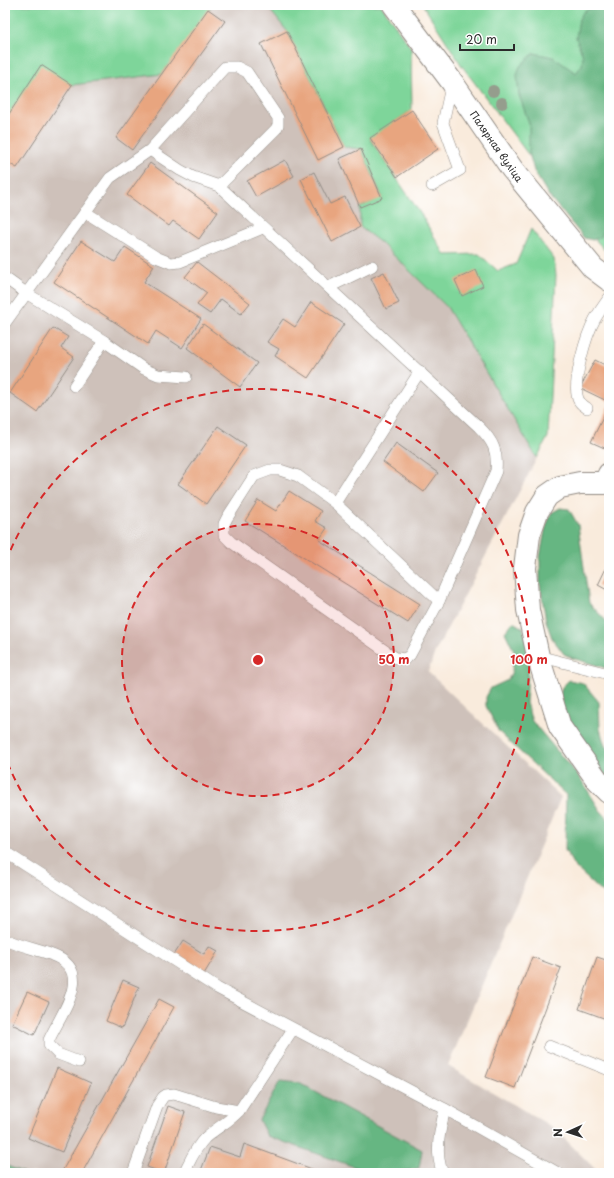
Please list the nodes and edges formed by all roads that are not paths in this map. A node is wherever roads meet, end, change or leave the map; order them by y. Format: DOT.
graph roads {
  1 [pos="394,5"];
  2 [pos="452,82"];
  3 [pos="150,150"];
  4 [pos="219,186"];
  5 [pos="432,186"];
  6 [pos="85,212"];
  7 [pos="263,228"];
  8 [pos="372,266"];
  9 [pos="5,278"];
  10 [pos="609,280"];
  11 [pos="329,287"];
  12 [pos="26,293"];
  13 [pos="609,298"];
  14 [pos="5,323"];
  15 [pos="104,341"];
  16 [pos="420,371"];
  17 [pos="186,377"];
  18 [pos="74,386"];
  19 [pos="587,408"];
  20 [pos="608,481"];
  21 [pos="336,503"];
  22 [pos="439,601"];
  23 [pos="538,656"];
  24 [pos="609,674"];
  25 [pos="609,792"];
  26 [pos="5,852"];
  27 [pos="5,941"];
  28 [pos="293,1029"];
  29 [pos="549,1046"];
  30 [pos="79,1062"];
  31 [pos="609,1070"];
  32 [pos="445,1109"];
  33 [pos="239,1111"];
  34 [pos="133,1173"];
  35 [pos="184,1173"];
  36 [pos="443,1173"];
  37 [pos="558,1173"];
  1 -- 2 [label="street, Палярная вуліца"];
  2 -- 5 [label="lane"];
  2 -- 10 [label="street, Палярная вуліца"];
  3 -- 4 [label="lane"];
  3 -- 4 [label="lane"];
  3 -- 6 [label="lane"];
  4 -- 7 [label="lane"];
  6 -- 7 [label="lane"];
  6 -- 12 [label="lane"];
  7 -- 11 [label="lane"];
  8 -- 11 [label="lane"];
  9 -- 12 [label="lane"];
  11 -- 16 [label="lane"];
  12 -- 14 [label="lane"];
  12 -- 15 [label="lane"];
  13 -- 19 [label="lane"];
  15 -- 17 [label="lane"];
  15 -- 18 [label="lane"];
  16 -- 21 [label="lane"];
  16 -- 22 [label="lane"];
  20 -- 23 [label="street"];
  21 -- 22 [label="lane"];
  21 -- 22 [label="lane"];
  23 -- 24 [label="lane"];
  23 -- 25 [label="street"];
  26 -- 28 [label="lane"];
  27 -- 30 [label="lane"];
  28 -- 32 [label="lane"];
  28 -- 33 [label="lane"];
  29 -- 31 [label="lane"];
  32 -- 36 [label="lane"];
  32 -- 37 [label="lane"];
  33 -- 34 [label="lane"];
  33 -- 35 [label="lane"];
}
